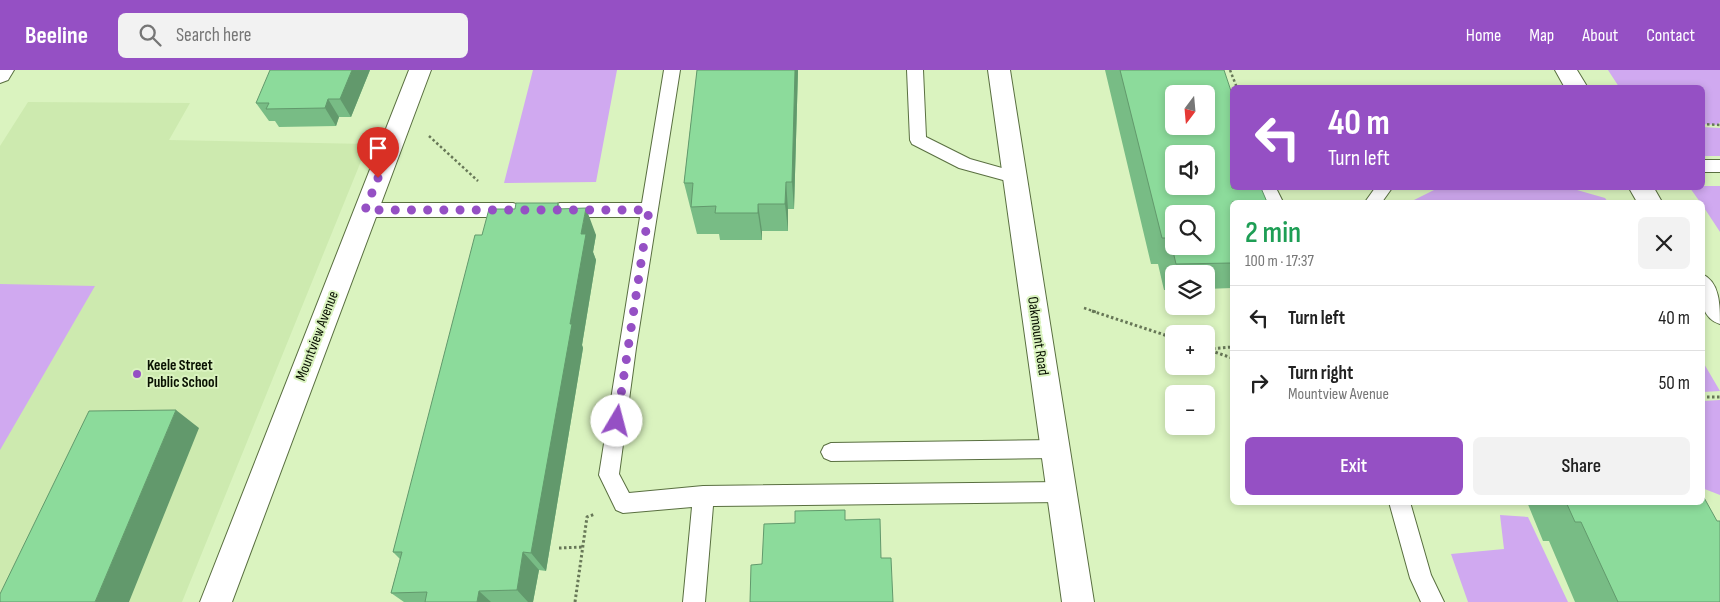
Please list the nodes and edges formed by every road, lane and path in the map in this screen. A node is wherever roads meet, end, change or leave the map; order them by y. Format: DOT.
graph roads {
  1 [pos="4,70"];
  2 [pos="420,70"];
  3 [pos="672,70"];
  4 [pos="915,70"];
  5 [pos="998,70"];
  6 [pos="1230,70"];
  7 [pos="1566,70"];
  8 [pos="0,75"];
  9 [pos="1236,85"];
  10 [pos="1575,85"];
  11 [pos="1705,124"];
  12 [pos="1720,126"];
  13 [pos="423,131"];
  14 [pos="1705,166"];
  15 [pos="1720,166"];
  16 [pos="1014,177"];
  17 [pos="365,210"];
  18 [pos="521,210"];
  19 [pos="545,210"];
  20 [pos="649,210"];
  21 [pos="1705,290"];
  22 [pos="1084,308"];
  23 [pos="1720,313"];
  24 [pos="1165,335"];
  25 [pos="1230,347"];
  26 [pos="1215,348"];
  27 [pos="1215,352"];
  28 [pos="1230,357"];
  29 [pos="1720,397"];
  30 [pos="1705,398"];
  31 [pos="1055,449"];
  32 [pos="831,452"];
  33 [pos="1062,492"];
  34 [pos="703,496"];
  35 [pos="623,503"];
  36 [pos="1400,505"];
  37 [pos="583,546"];
  38 [pos="559,548"];
  39 [pos="216,602"];
  40 [pos="575,602"];
  41 [pos="694,602"];
  42 [pos="1078,602"];
  43 [pos="1433,602"];
  1 -- 8 [label="street"];
  2 -- 17 [label="street, Mountview Avenue"];
  3 -- 20 [label="lane"];
  4 -- 16 [label="lane"];
  5 -- 16 [label="street, Oakmount Road"];
  6 -- 9 [label="path"];
  7 -- 10 [label="street"];
  11 -- 12 [label="path"];
  13 -- 18 [label="path"];
  14 -- 15 [label="lane"];
  16 -- 31 [label="street, Oakmount Road"];
  17 -- 18 [label="lane"];
  17 -- 39 [label="street, Mountview Avenue"];
  19 -- 20 [label="lane"];
  20 -- 35 [label="lane"];
  21 -- 23 [label="street"];
  22 -- 24 [label="path"];
  25 -- 26 [label="path"];
  27 -- 28 [label="path"];
  29 -- 30 [label="path"];
  31 -- 32 [label="lane"];
  31 -- 33 [label="street, Oakmount Road"];
  33 -- 34 [label="lane"];
  33 -- 42 [label="street, Oakmount Road"];
  34 -- 35 [label="lane"];
  34 -- 41 [label="lane"];
  35 -- 37 [label="path"];
  36 -- 43 [label="lane"];
  37 -- 38 [label="path"];
  37 -- 40 [label="path"];
}
